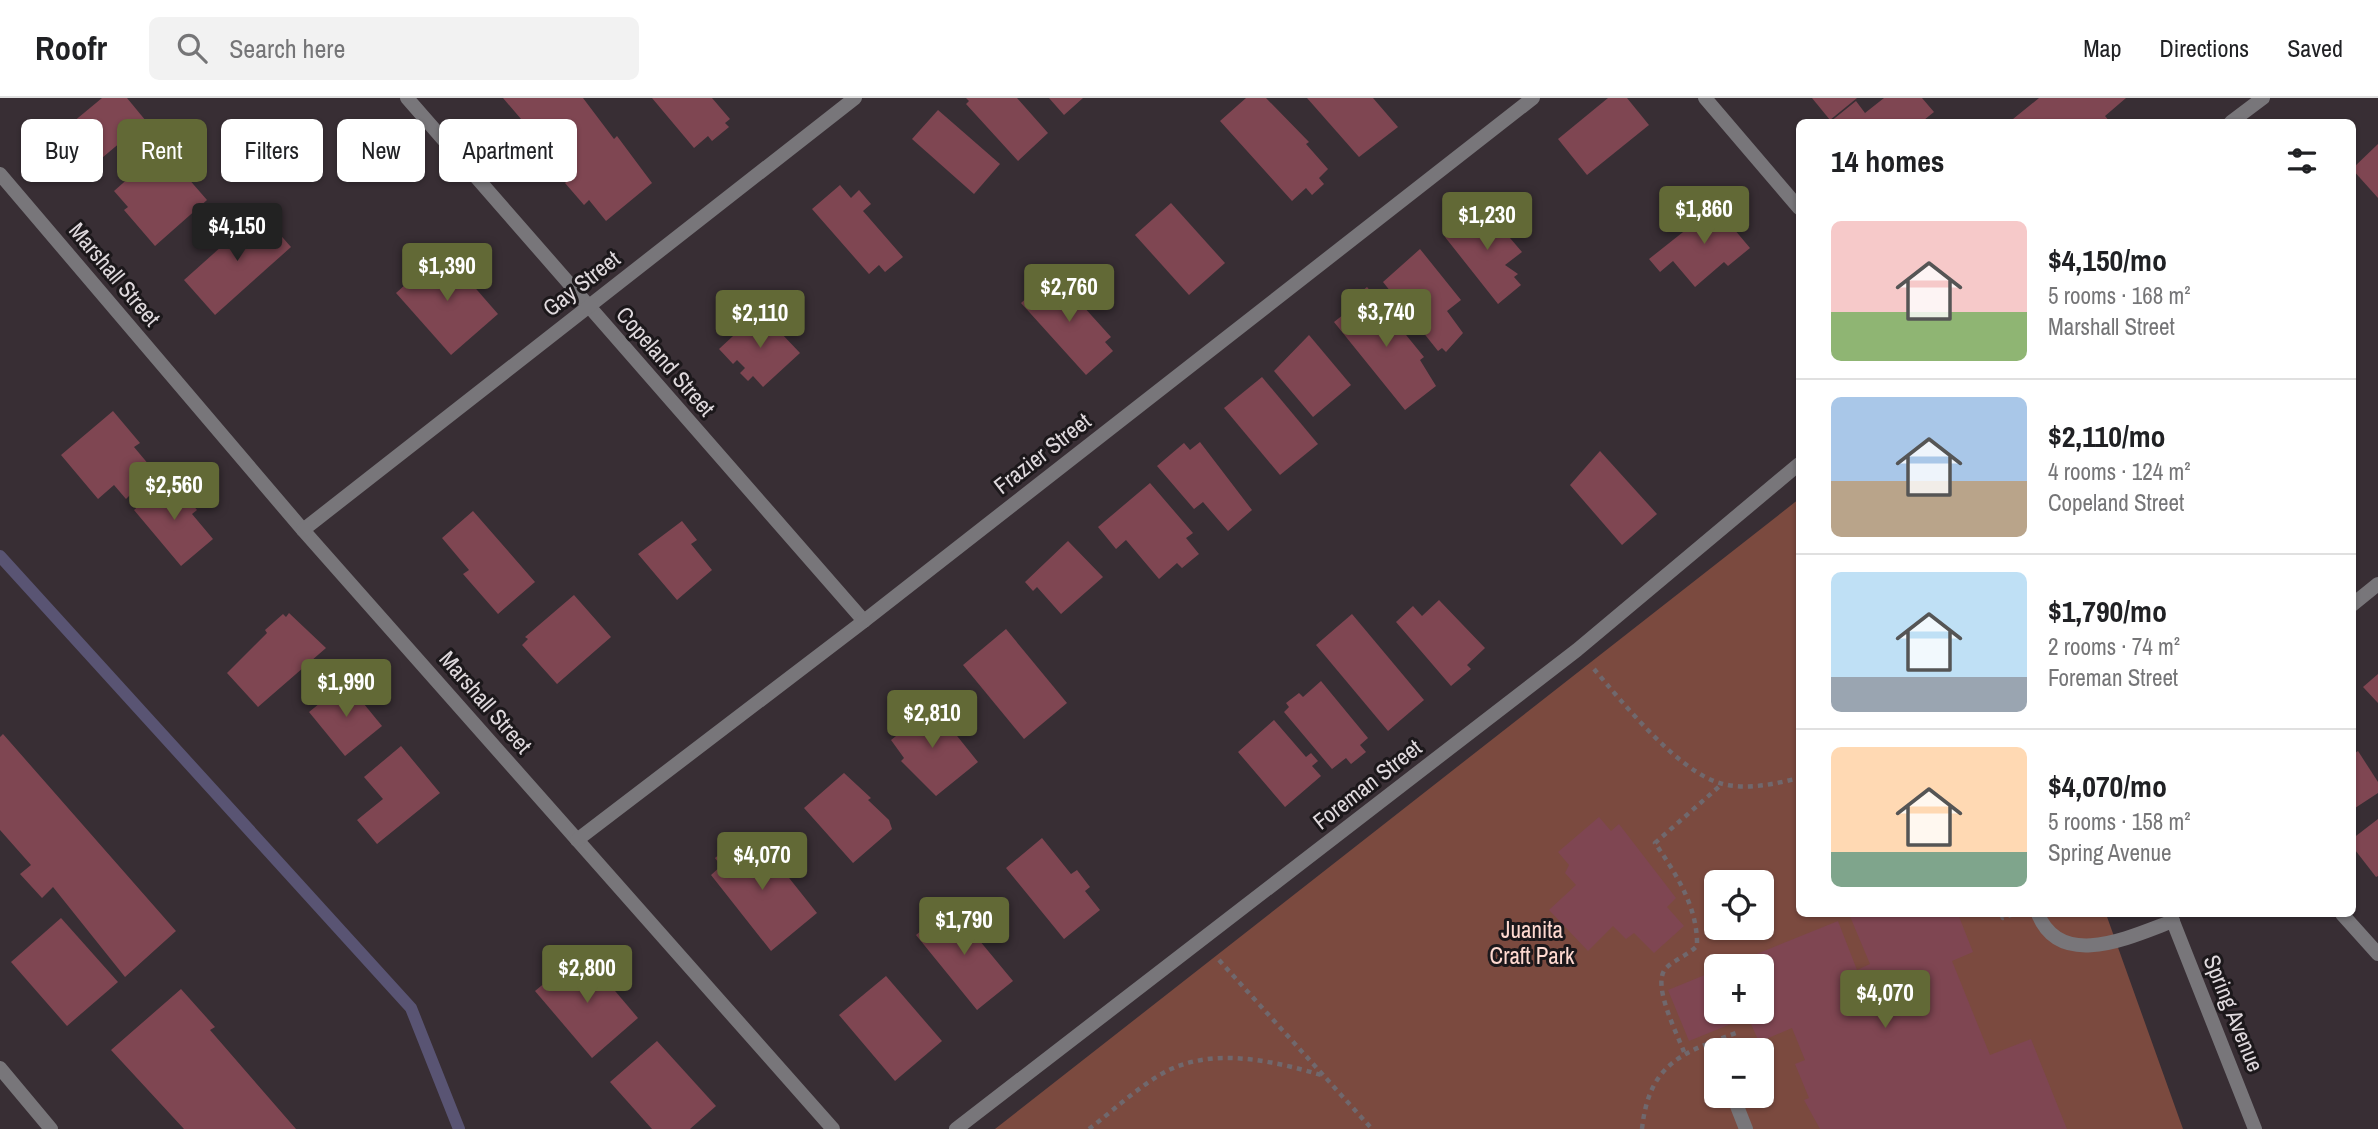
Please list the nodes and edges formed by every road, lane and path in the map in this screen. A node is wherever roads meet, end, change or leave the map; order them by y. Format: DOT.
graph roads {
  1 [pos="407,98"];
  2 [pos="855,98"];
  3 [pos="1533,98"];
  4 [pos="1705,98"];
  5 [pos="2263,98"];
  6 [pos="2235,119"];
  7 [pos="0,174"];
  8 [pos="1796,204"];
  9 [pos="588,307"];
  10 [pos="1796,467"];
  11 [pos="303,530"];
  12 [pos="2378,584"];
  13 [pos="2356,602"];
  14 [pos="864,621"];
  15 [pos="1577,650"];
  16 [pos="1796,779"];
  17 [pos="1722,784"];
  18 [pos="577,840"];
  19 [pos="2039,917"];
  20 [pos="2171,917"];
  21 [pos="2345,917"];
  22 [pos="1202,942"];
  23 [pos="2378,954"];
  24 [pos="1739,1032"];
  25 [pos="1684,1052"];
  26 [pos="0,1068"];
  27 [pos="1321,1075"];
  28 [pos="1738,1108"];
  29 [pos="51,1129"];
  30 [pos="833,1129"];
  31 [pos="956,1129"];
  32 [pos="1089,1129"];
  33 [pos="1372,1129"];
  34 [pos="1642,1129"];
  35 [pos="1746,1129"];
  36 [pos="2255,1129"];
  1 -- 9 [label="street, Copeland Street"];
  2 -- 9 [label="street, Gay Street"];
  3 -- 14 [label="street, Frazier Street"];
  4 -- 8 [label="street"];
  5 -- 6 [label="street"];
  7 -- 11 [label="street, Marshall Street"];
  9 -- 11 [label="street, Gay Street"];
  9 -- 14 [label="street, Copeland Street"];
  10 -- 15 [label="street, Foreman Street"];
  11 -- 18 [label="street, Marshall Street"];
  12 -- 13 [label="street"];
  14 -- 18 [label="street, Frazier Street"];
  15 -- 17 [label="path"];
  15 -- 22 [label="street, Foreman Street"];
  16 -- 17 [label="path"];
  17 -- 25 [label="path"];
  18 -- 30 [label="street, Marshall Street"];
  19 -- 20 [label="street"];
  20 -- 36 [label="street, Spring Avenue"];
  21 -- 23 [label="street"];
  22 -- 27 [label="path"];
  22 -- 31 [label="street, Foreman Street"];
  24 -- 25 [label="path"];
  25 -- 34 [label="path"];
  26 -- 29 [label="street"];
  27 -- 32 [label="path"];
  27 -- 33 [label="path"];
  28 -- 35 [label="street"];
}
